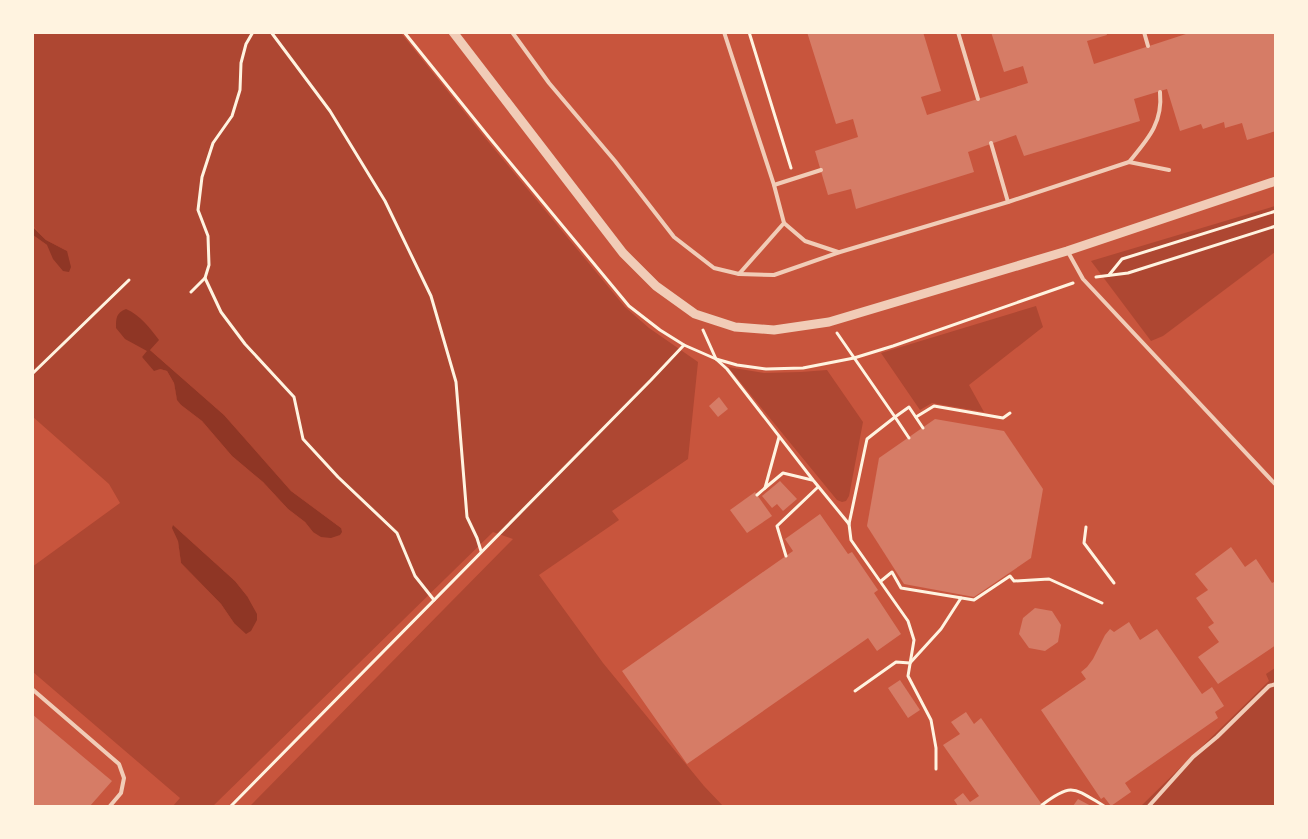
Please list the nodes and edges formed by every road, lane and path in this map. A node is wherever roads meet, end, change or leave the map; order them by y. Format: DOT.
graph roads {
  1 [pos="253,32"];
  2 [pos="271,32"];
  3 [pos="404,32"];
  4 [pos="453,32"];
  5 [pos="512,32"];
  6 [pos="724,32"];
  7 [pos="748,32"];
  8 [pos="958,32"];
  9 [pos="1144,32"];
  10 [pos="1148,46"];
  11 [pos="1160,92"];
  12 [pos="978,99"];
  13 [pos="991,143"];
  14 [pos="1129,162"];
  15 [pos="821,170"];
  16 [pos="1169,170"];
  17 [pos="794,178"];
  18 [pos="1276,182"];
  19 [pos="774,185"];
  20 [pos="1008,202"];
  21 [pos="1276,211"];
  22 [pos="784,223"];
  23 [pos="1276,226"];
  24 [pos="1067,251"];
  25 [pos="840,252"];
  26 [pos="739,274"];
  27 [pos="1108,276"];
  28 [pos="205,278"];
  29 [pos="1083,279"];
  30 [pos="129,280"];
  31 [pos="191,292"];
  32 [pos="695,314"];
  33 [pos="829,322"];
  34 [pos="684,345"];
  35 [pos="854,358"];
  36 [pos="716,359"];
  37 [pos="32,374"];
  38 [pos="1010,413"];
  39 [pos="895,417"];
  40 [pos="916,417"];
  41 [pos="923,428"];
  42 [pos="779,436"];
  43 [pos="909,438"];
  44 [pos="813,480"];
  45 [pos="1276,485"];
  46 [pos="818,487"];
  47 [pos="765,488"];
  48 [pos="757,495"];
  49 [pos="849,524"];
  50 [pos="1086,527"];
  51 [pos="481,552"];
  52 [pos="786,556"];
  53 [pos="880,581"];
  54 [pos="1114,583"];
  55 [pos="962,598"];
  56 [pos="434,600"];
  57 [pos="1102,603"];
  58 [pos="910,663"];
  59 [pos="1276,684"];
  60 [pos="32,689"];
  61 [pos="855,691"];
  62 [pos="936,769"];
  63 [pos="1042,805"];
  64 [pos="110,806"];
  65 [pos="231,806"];
  66 [pos="1104,806"];
  67 [pos="1149,806"];
  1 -- 28 [label="path"];
  2 -- 51 [label="path"];
  3 -- 34 [label="path"];
  4 -- 32 [label="street"];
  5 -- 26 [label="lane"];
  6 -- 19 [label="lane"];
  7 -- 17 [label="path"];
  8 -- 12 [label="lane"];
  9 -- 10 [label="lane"];
  11 -- 14 [label="lane"];
  13 -- 20 [label="lane"];
  14 -- 16 [label="lane"];
  14 -- 20 [label="lane"];
  15 -- 17 [label="lane"];
  17 -- 19 [label="lane"];
  18 -- 24 [label="street"];
  19 -- 22 [label="lane"];
  20 -- 25 [label="lane"];
  21 -- 27 [label="path"];
  22 -- 25 [label="lane"];
  22 -- 26 [label="lane"];
  23 -- 27 [label="path"];
  24 -- 29 [label="lane"];
  24 -- 33 [label="street"];
  25 -- 26 [label="lane"];
  27 -- 29 [label="path"];
  28 -- 31 [label="path"];
  28 -- 56 [label="path"];
  29 -- 35 [label="path"];
  29 -- 45 [label="lane"];
  30 -- 37 [label="path"];
  32 -- 33 [label="street"];
  32 -- 36 [label="path"];
  33 -- 35 [label="path"];
  34 -- 36 [label="path"];
  34 -- 51 [label="path"];
  35 -- 36 [label="path"];
  35 -- 39 [label="path"];
  36 -- 42 [label="path"];
  38 -- 40 [label="path"];
  39 -- 40 [label="path"];
  39 -- 43 [label="path"];
  39 -- 49 [label="path"];
  40 -- 41 [label="path"];
  42 -- 44 [label="path"];
  42 -- 47 [label="path"];
  44 -- 46 [label="path"];
  44 -- 47 [label="path"];
  46 -- 49 [label="path"];
  46 -- 52 [label="path"];
  47 -- 48 [label="path"];
  49 -- 53 [label="path"];
  50 -- 54 [label="path"];
  51 -- 56 [label="path"];
  53 -- 55 [label="path"];
  53 -- 58 [label="path"];
  55 -- 57 [label="path"];
  55 -- 58 [label="path"];
  56 -- 65 [label="path"];
  58 -- 61 [label="path"];
  58 -- 62 [label="path"];
  59 -- 67 [label="lane"];
  60 -- 64 [label="lane"];
  63 -- 66 [label="path"];
}
